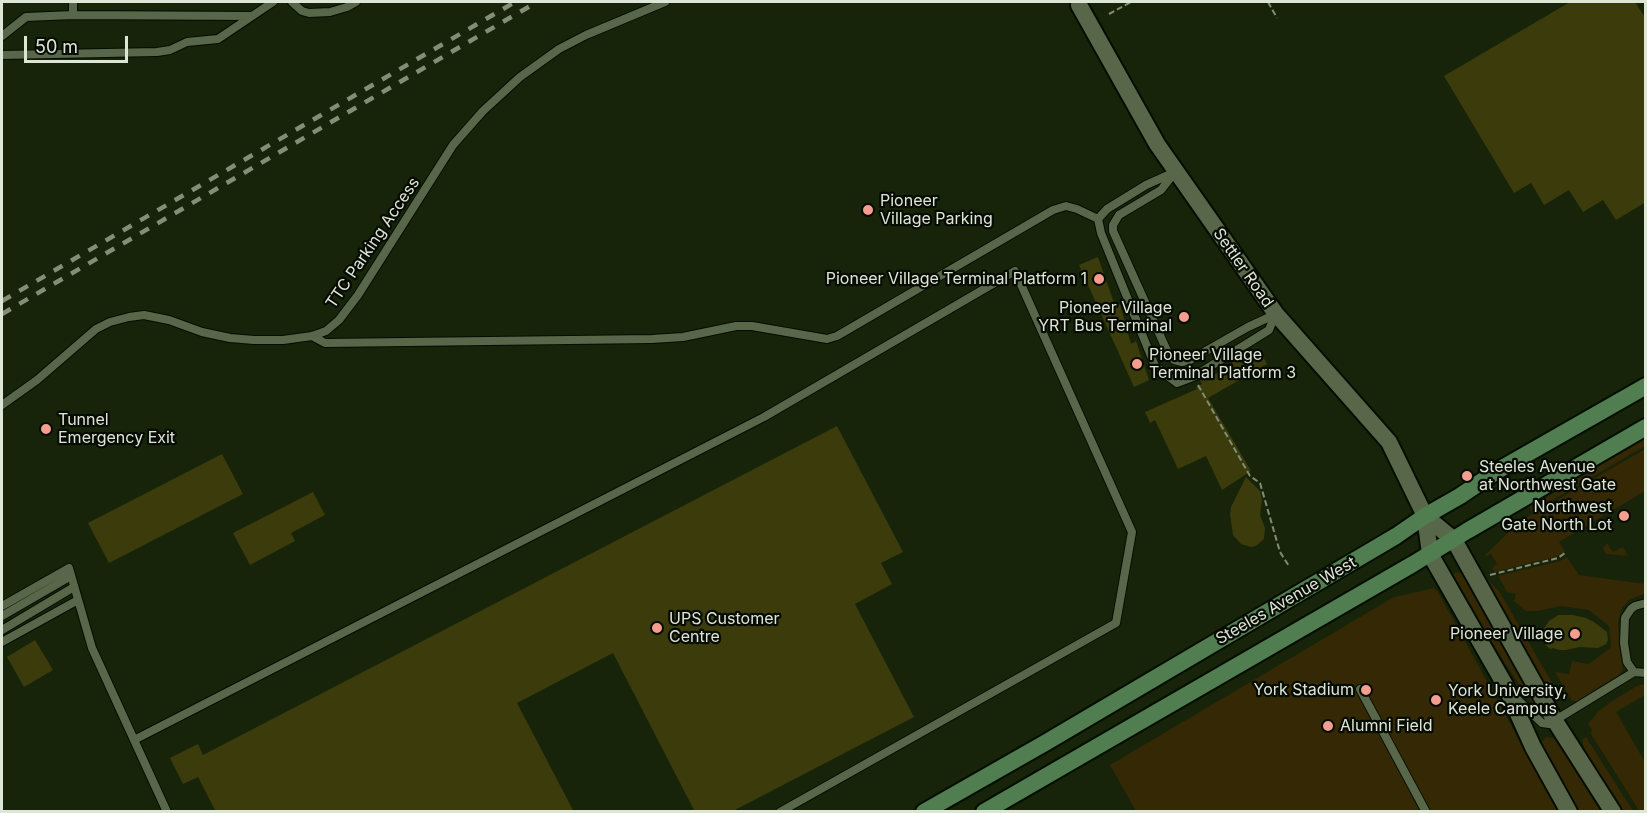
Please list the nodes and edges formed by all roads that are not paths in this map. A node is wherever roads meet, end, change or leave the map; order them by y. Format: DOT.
graph roads {
  1 [pos="73,2"];
  2 [pos="273,2"];
  3 [pos="292,2"];
  4 [pos="356,2"];
  5 [pos="665,2"];
  6 [pos="1079,5"];
  7 [pos="73,15"];
  8 [pos="252,16"];
  9 [pos="2,36"];
  10 [pos="2,55"];
  11 [pos="1175,172"];
  12 [pos="1098,219"];
  13 [pos="1276,314"];
  14 [pos="312,336"];
  15 [pos="1646,386"];
  16 [pos="2,405"];
  17 [pos="1646,427"];
  18 [pos="1425,516"];
  19 [pos="1454,540"];
  20 [pos="1430,554"];
  21 [pos="70,572"];
  22 [pos="74,587"];
  23 [pos="78,600"];
  24 [pos="1646,603"];
  25 [pos="2,606"];
  26 [pos="2,616"];
  27 [pos="2,630"];
  28 [pos="2,642"];
  29 [pos="1634,672"];
  30 [pos="1646,673"];
  31 [pos="1505,685"];
  32 [pos="1360,689"];
  33 [pos="1555,721"];
  34 [pos="134,740"];
  35 [pos="166,812"];
  36 [pos="780,812"];
  37 [pos="924,812"];
  38 [pos="984,812"];
  39 [pos="1426,812"];
  40 [pos="1569,812"];
  41 [pos="1613,812"];
  1 -- 7 [label="lane"];
  2 -- 8 [label="lane"];
  3 -- 4 [label="lane"];
  5 -- 14 [label="lane, TTC Parking Access"];
  6 -- 11 [label="street, Settler Road"];
  7 -- 8 [label="lane"];
  7 -- 9 [label="lane"];
  8 -- 10 [label="lane"];
  11 -- 12 [label="lane"];
  11 -- 13 [label="street, Settler Road"];
  11 -- 13 [label="lane"];
  12 -- 13 [label="lane"];
  12 -- 14 [label="lane"];
  13 -- 18 [label="street, Settler Road"];
  14 -- 16 [label="lane, TTC Parking Access"];
  15 -- 18 [label="main road, Steeles Avenue West"];
  17 -- 19 [label="main road, Steeles Avenue West"];
  18 -- 19 [label="street"];
  18 -- 20 [label="street"];
  18 -- 37 [label="main road, Steeles Avenue West"];
  19 -- 20 [label="main road, Steeles Avenue West"];
  19 -- 33 [label="street"];
  20 -- 31 [label="street"];
  20 -- 38 [label="main road, Steeles Avenue West"];
  21 -- 22 [label="lane"];
  21 -- 25 [label="lane"];
  21 -- 26 [label="lane"];
  22 -- 23 [label="lane"];
  22 -- 27 [label="lane"];
  23 -- 28 [label="lane"];
  23 -- 34 [label="lane"];
  24 -- 29 [label="lane"];
  29 -- 30 [label="lane"];
  29 -- 33 [label="lane"];
  31 -- 33 [label="lane"];
  31 -- 40 [label="street"];
  32 -- 39 [label="lane"];
  33 -- 41 [label="street"];
  34 -- 35 [label="lane"];
  34 -- 36 [label="lane"];
}
